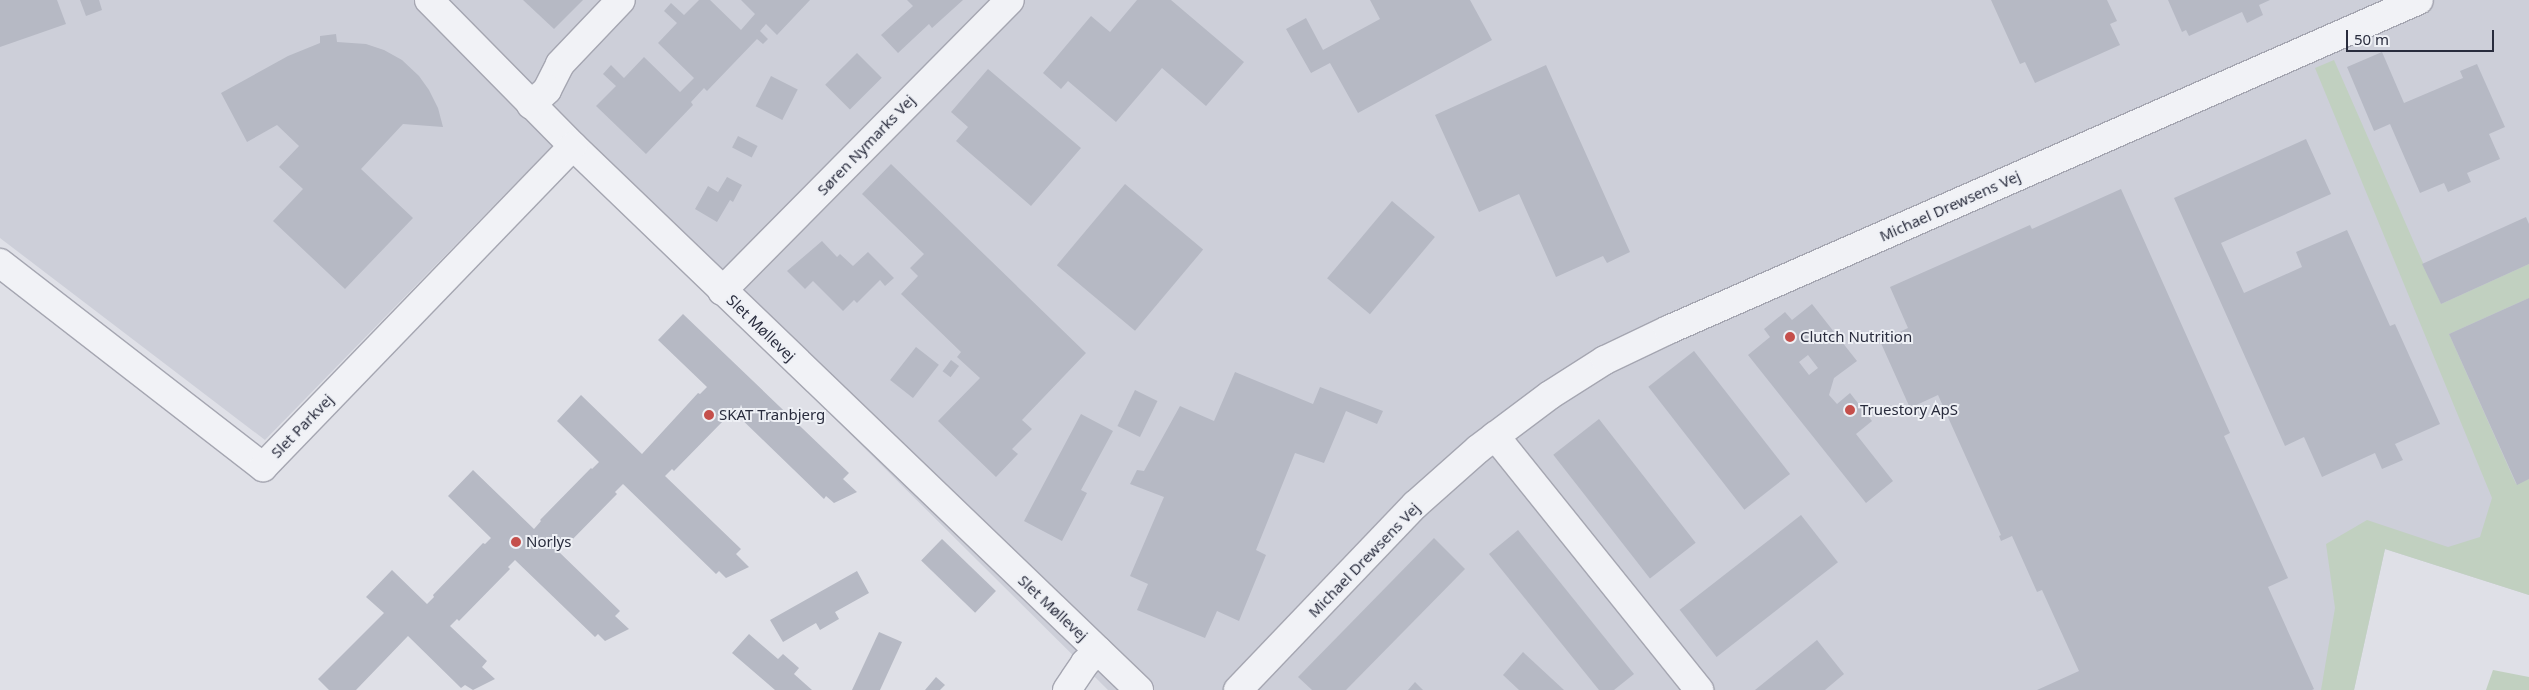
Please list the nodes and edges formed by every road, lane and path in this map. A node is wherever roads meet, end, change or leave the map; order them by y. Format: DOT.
graph roads {
  1 [pos="429,0"];
  2 [pos="621,0"];
  3 [pos="1010,0"];
  4 [pos="2420,0"];
  5 [pos="531,105"];
  6 [pos="573,146"];
  7 [pos="0,263"];
  8 [pos="722,291"];
  9 [pos="1495,436"];
  10 [pos="1098,651"];
  11 [pos="1066,690"];
  12 [pos="1139,690"];
  13 [pos="1238,690"];
  14 [pos="1699,690"];
  1 -- 5 [label="street, Slet Møllevej"];
  2 -- 5 [label="street"];
  3 -- 8 [label="street, Søren Nymarks Vej"];
  4 -- 9 [label="street, Michael Drewsens Vej"];
  5 -- 6 [label="street, Slet Møllevej"];
  6 -- 7 [label="street, Slet Parkvej"];
  6 -- 8 [label="street, Slet Møllevej"];
  8 -- 10 [label="street, Slet Møllevej"];
  9 -- 13 [label="street, Michael Drewsens Vej"];
  9 -- 14 [label="street"];
  10 -- 11 [label="street, Slet Møllevej"];
  10 -- 12 [label="street, Slet Møllevej"];
}
